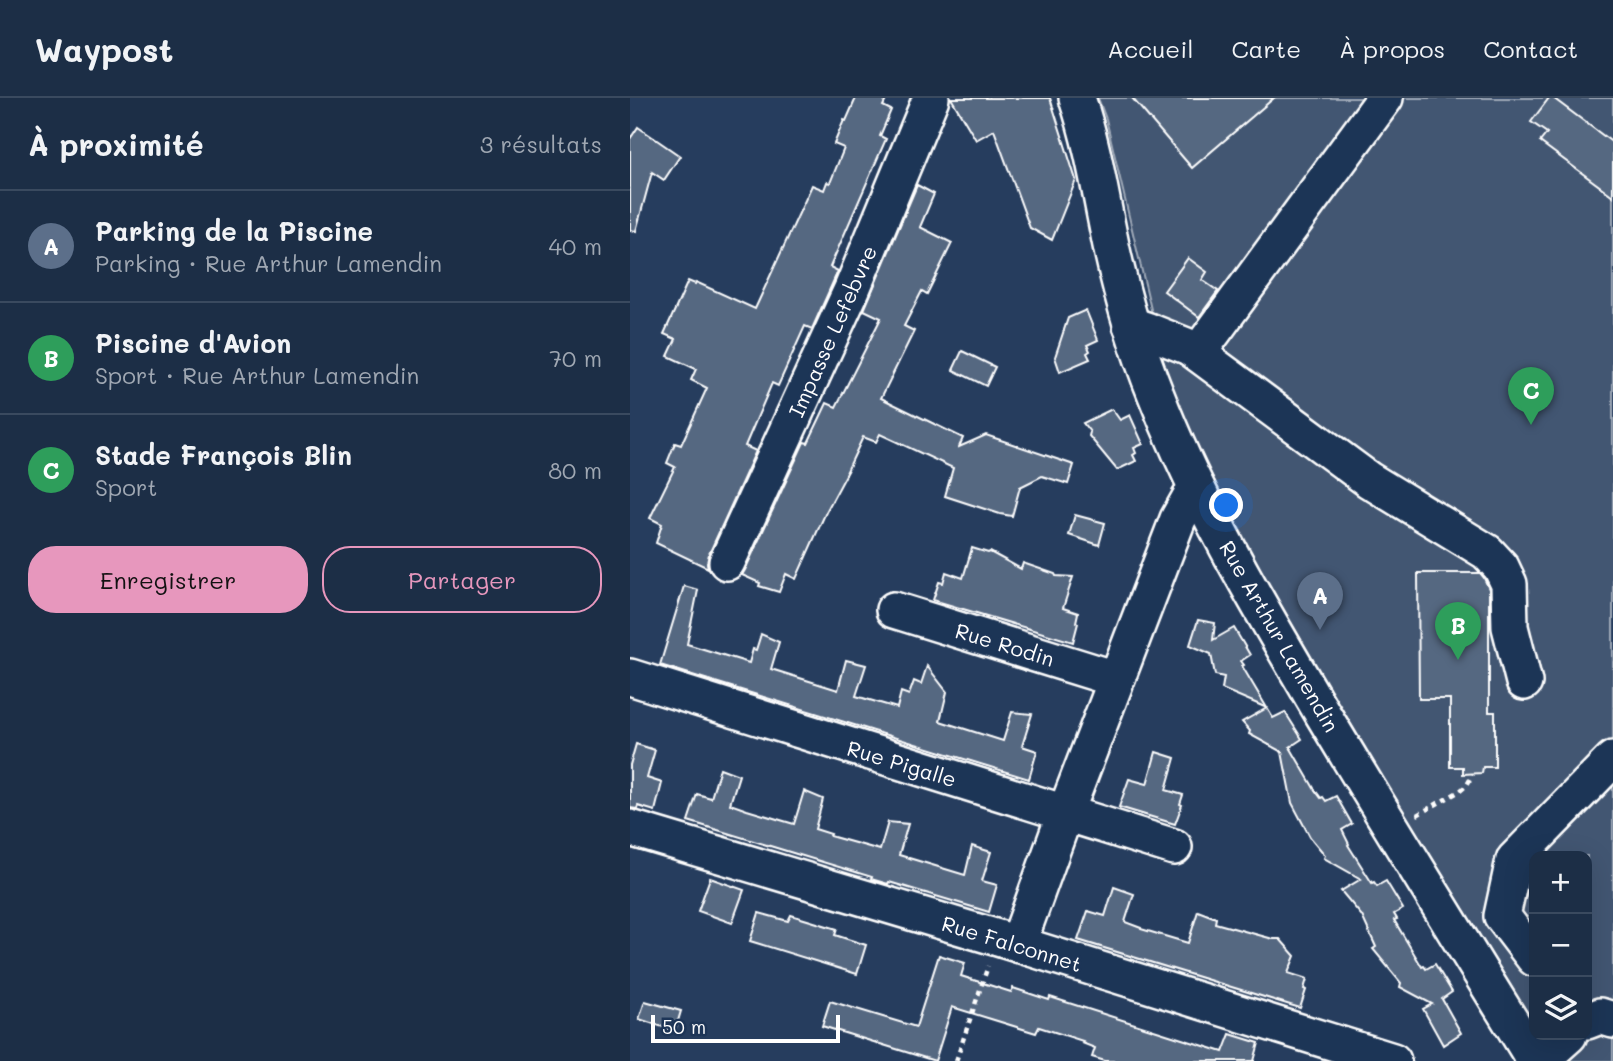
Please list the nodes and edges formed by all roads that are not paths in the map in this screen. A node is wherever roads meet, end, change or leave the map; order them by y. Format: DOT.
graph roads {
  1 [pos="931,98"];
  2 [pos="1077,98"];
  3 [pos="1385,98"];
  4 [pos="1130,326"];
  5 [pos="1198,353"];
  6 [pos="1196,487"];
  7 [pos="727,562"];
  8 [pos="894,610"];
  9 [pos="630,677"];
  10 [pos="1116,679"];
  11 [pos="1524,682"];
  12 [pos="1613,759"];
  13 [pos="1065,814"];
  14 [pos="630,828"];
  15 [pos="1174,847"];
  16 [pos="1008,941"];
  17 [pos="1529,951"];
  18 [pos="1592,1019"];
  19 [pos="1613,1020"];
  20 [pos="1563,1040"];
  21 [pos="1393,1061"];
  22 [pos="1537,1061"];
  1 -- 7 [label="street, Impasse Lefebvre"];
  2 -- 4 [label="street, Rue Arthur Lamendin"];
  3 -- 5 [label="street"];
  4 -- 5 [label="street"];
  4 -- 6 [label="street, Rue Arthur Lamendin"];
  5 -- 11 [label="street"];
  6 -- 10 [label="street"];
  6 -- 22 [label="street, Rue Arthur Lamendin"];
  8 -- 10 [label="street, Rue Rodin"];
  9 -- 13 [label="street, Rue Pigalle"];
  10 -- 13 [label="street"];
  12 -- 17 [label="street"];
  13 -- 15 [label="street, Rue Pigalle"];
  13 -- 16 [label="street"];
  14 -- 16 [label="street, Rue Falconnet"];
  16 -- 21 [label="street, Rue Falconnet"];
  18 -- 19 [label="street"];
  20 -- 22 [label="street"];
}
